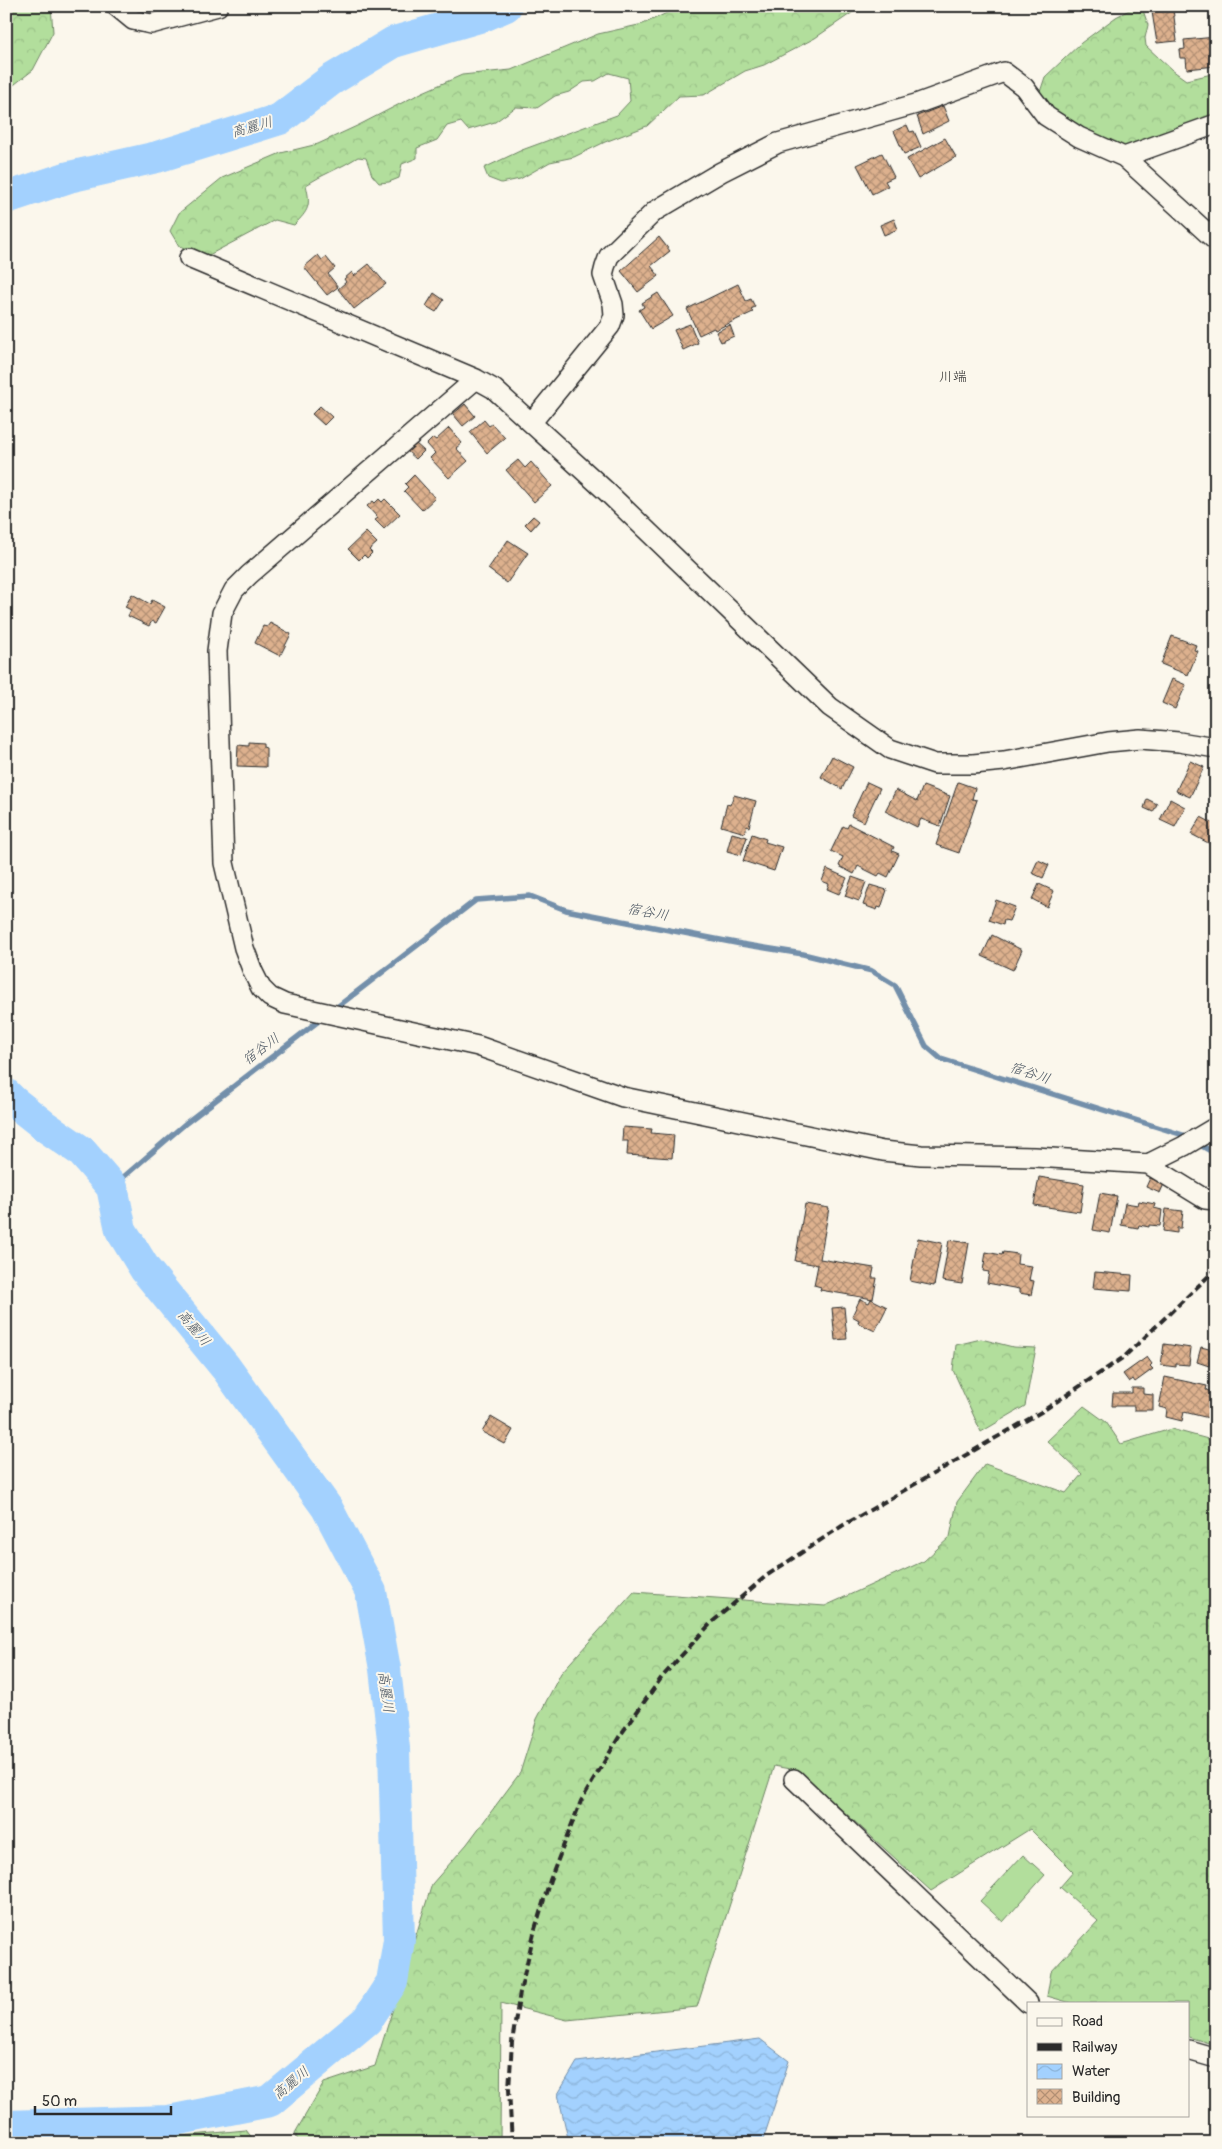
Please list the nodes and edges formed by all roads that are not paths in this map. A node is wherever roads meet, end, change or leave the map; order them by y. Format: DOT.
graph roads {
  1 [pos="116,6"];
  2 [pos="218,6"];
  3 [pos="1216,124"];
  4 [pos="1124,157"];
  5 [pos="1216,241"];
  6 [pos="189,258"];
  7 [pos="476,379"];
  8 [pos="532,422"];
  9 [pos="1216,748"];
  10 [pos="1210,1130"];
  11 [pos="1148,1164"];
  12 [pos="1216,1200"];
  13 [pos="794,1779"];
  14 [pos="1027,2002"];
  15 [pos="1190,2051"];
  16 [pos="1216,2058"];
  1 -- 2 [label="street"];
  3 -- 4 [label="street"];
  4 -- 5 [label="street"];
  4 -- 8 [label="street"];
  6 -- 7 [label="street"];
  7 -- 8 [label="street"];
  7 -- 11 [label="street"];
  8 -- 9 [label="street"];
  10 -- 11 [label="street"];
  11 -- 12 [label="street"];
  13 -- 14 [label="street"];
  15 -- 16 [label="street"];
}
